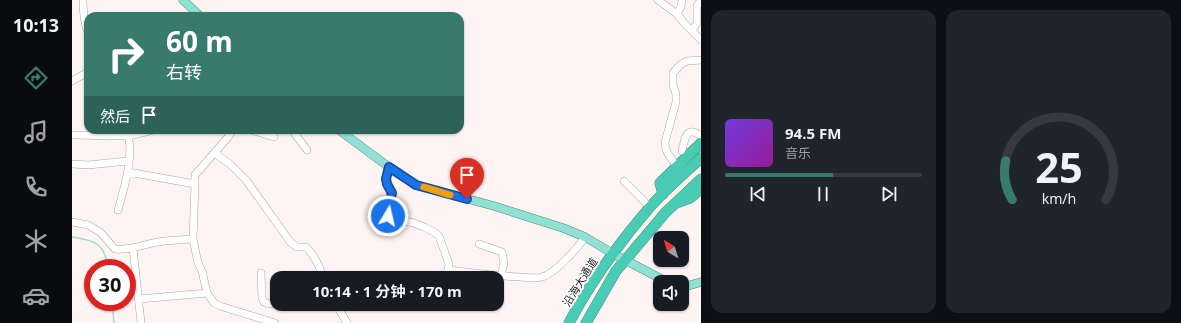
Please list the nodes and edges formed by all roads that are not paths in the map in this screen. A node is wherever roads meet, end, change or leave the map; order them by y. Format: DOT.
graph roads {
  1 [pos="83,0"];
  2 [pos="184,0"];
  3 [pos="658,0"];
  4 [pos="682,0"];
  5 [pos="701,0"];
  6 [pos="196,12"];
  7 [pos="677,14"];
  8 [pos="84,18"];
  9 [pos="692,31"];
  10 [pos="701,40"];
  11 [pos="701,60"];
  12 [pos="84,74"];
  13 [pos="72,81"];
  14 [pos="100,134"];
  15 [pos="128,134"];
  16 [pos="230,134"];
  17 [pos="264,134"];
  18 [pos="295,134"];
  19 [pos="344,134"];
  20 [pos="72,135"];
  21 [pos="701,136"];
  22 [pos="274,137"];
  23 [pos="701,143"];
  24 [pos="307,150"];
  25 [pos="682,151"];
  26 [pos="214,153"];
  27 [pos="701,158"];
  28 [pos="128,161"];
  29 [pos="72,164"];
  30 [pos="677,166"];
  31 [pos="389,167"];
  32 [pos="128,172"];
  33 [pos="701,179"];
  34 [pos="624,181"];
  35 [pos="194,184"];
  36 [pos="701,189"];
  37 [pos="663,194"];
  38 [pos="675,203"];
  39 [pos="650,207"];
  40 [pos="118,210"];
  41 [pos="72,222"];
  42 [pos="585,238"];
  43 [pos="193,239"];
  44 [pos="479,244"];
  45 [pos="133,248"];
  46 [pos="612,253"];
  47 [pos="625,260"];
  48 [pos="448,270"];
  49 [pos="321,271"];
  50 [pos="455,271"];
  51 [pos="499,271"];
  52 [pos="261,273"];
  53 [pos="653,275"];
  54 [pos="504,277"];
  55 [pos="701,282"];
  56 [pos="689,285"];
  57 [pos="206,293"];
  58 [pos="139,299"];
  59 [pos="270,304"];
  60 [pos="340,311"];
  61 [pos="141,323"];
  62 [pos="275,323"];
  63 [pos="348,323"];
  64 [pos="569,323"];
  65 [pos="586,323"];
  1 -- 8 [label="street"];
  2 -- 6 [label="main road"];
  3 -- 7 [label="street"];
  4 -- 7 [label="street"];
  5 -- 9 [label="street"];
  7 -- 9 [label="street"];
  9 -- 10 [label="street"];
  11 -- 30 [label="street"];
  12 -- 13 [label="street"];
  14 -- 20 [label="street"];
  15 -- 28 [label="street"];
  16 -- 26 [label="street"];
  17 -- 22 [label="street"];
  18 -- 24 [label="street"];
  19 -- 31 [label="main road"];
  21 -- 25 [label="street"];
  23 -- 30 [label="highway"];
  26 -- 35 [label="street"];
  26 -- 49 [label="street"];
  27 -- 37 [label="highway, 沿海大通道"];
  28 -- 29 [label="street"];
  28 -- 32 [label="street"];
  30 -- 37 [label="highway"];
  31 -- 42 [label="main road"];
  31 -- 48 [label="street"];
  32 -- 35 [label="street"];
  32 -- 40 [label="street"];
  33 -- 38 [label="highway"];
  34 -- 39 [label="street"];
  35 -- 43 [label="street"];
  36 -- 38 [label="highway"];
  37 -- 39 [label="highway, 沿海大通道"];
  38 -- 47 [label="highway"];
  39 -- 46 [label="highway, 沿海大通道"];
  41 -- 45 [label="street"];
  42 -- 46 [label="main road"];
  42 -- 54 [label="street"];
  43 -- 45 [label="street"];
  43 -- 57 [label="street"];
  44 -- 51 [label="street"];
  45 -- 58 [label="street"];
  46 -- 47 [label="main road"];
  46 -- 64 [label="highway, 沿海大通道"];
  47 -- 53 [label="main road"];
  47 -- 65 [label="highway"];
  48 -- 50 [label="street"];
  52 -- 59 [label="street"];
  55 -- 56 [label="main road"];
  57 -- 58 [label="street"];
  57 -- 62 [label="street"];
  58 -- 61 [label="street"];
  60 -- 63 [label="street"];
}
